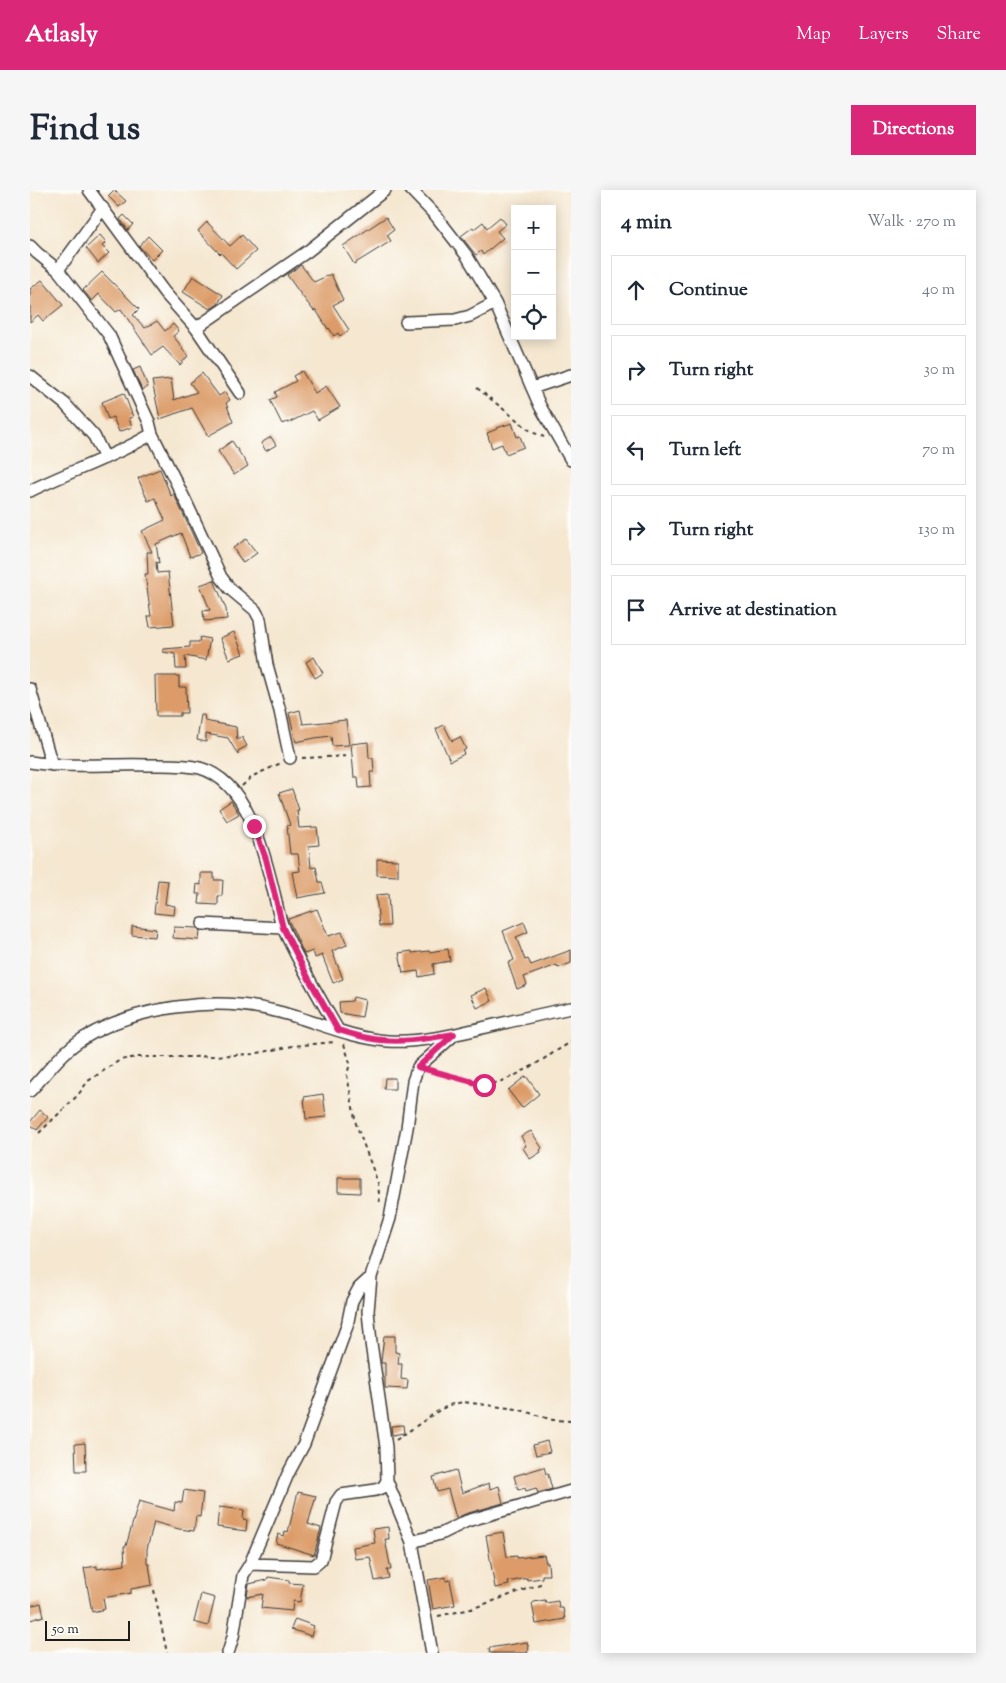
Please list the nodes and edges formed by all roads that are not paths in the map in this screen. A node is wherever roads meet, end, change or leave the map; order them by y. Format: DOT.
graph roads {
  1 [pos="385,190"];
  2 [pos="411,190"];
  3 [pos="92,191"];
  4 [pos="103,208"];
  5 [pos="30,246"];
  6 [pos="58,270"];
  7 [pos="495,303"];
  8 [pos="406,322"];
  9 [pos="196,328"];
  10 [pos="571,375"];
  11 [pos="30,376"];
  12 [pos="532,388"];
  13 [pos="240,393"];
  14 [pos="152,434"];
  15 [pos="105,458"];
  16 [pos="571,460"];
  17 [pos="30,491"];
  18 [pos="30,689"];
  19 [pos="290,758"];
  20 [pos="30,762"];
  21 [pos="52,765"];
  22 [pos="203,924"];
  23 [pos="283,928"];
  24 [pos="571,1008"];
  25 [pos="338,1030"];
  26 [pos="454,1034"];
  27 [pos="30,1091"];
  28 [pos="370,1277"];
  29 [pos="387,1481"];
  30 [pos="571,1491"];
  31 [pos="412,1542"];
  32 [pos="250,1564"];
  33 [pos="228,1653"];
  34 [pos="432,1653"];
  1 -- 9 [label="street"];
  2 -- 7 [label="street"];
  3 -- 4 [label="street"];
  4 -- 6 [label="street"];
  4 -- 9 [label="street"];
  5 -- 6 [label="street"];
  6 -- 14 [label="street"];
  7 -- 8 [label="street"];
  7 -- 12 [label="street"];
  9 -- 13 [label="street"];
  10 -- 12 [label="street"];
  11 -- 15 [label="street"];
  12 -- 16 [label="street"];
  14 -- 15 [label="street"];
  14 -- 19 [label="street"];
  15 -- 17 [label="street"];
  18 -- 21 [label="street"];
  20 -- 21 [label="street"];
  21 -- 23 [label="street"];
  22 -- 23 [label="street"];
  23 -- 25 [label="street"];
  24 -- 26 [label="street"];
  25 -- 26 [label="street"];
  25 -- 27 [label="street"];
  26 -- 28 [label="street"];
  28 -- 29 [label="street"];
  28 -- 32 [label="street"];
  29 -- 31 [label="street"];
  29 -- 32 [label="street"];
  30 -- 31 [label="street"];
  31 -- 34 [label="street"];
  32 -- 33 [label="street"];
}
